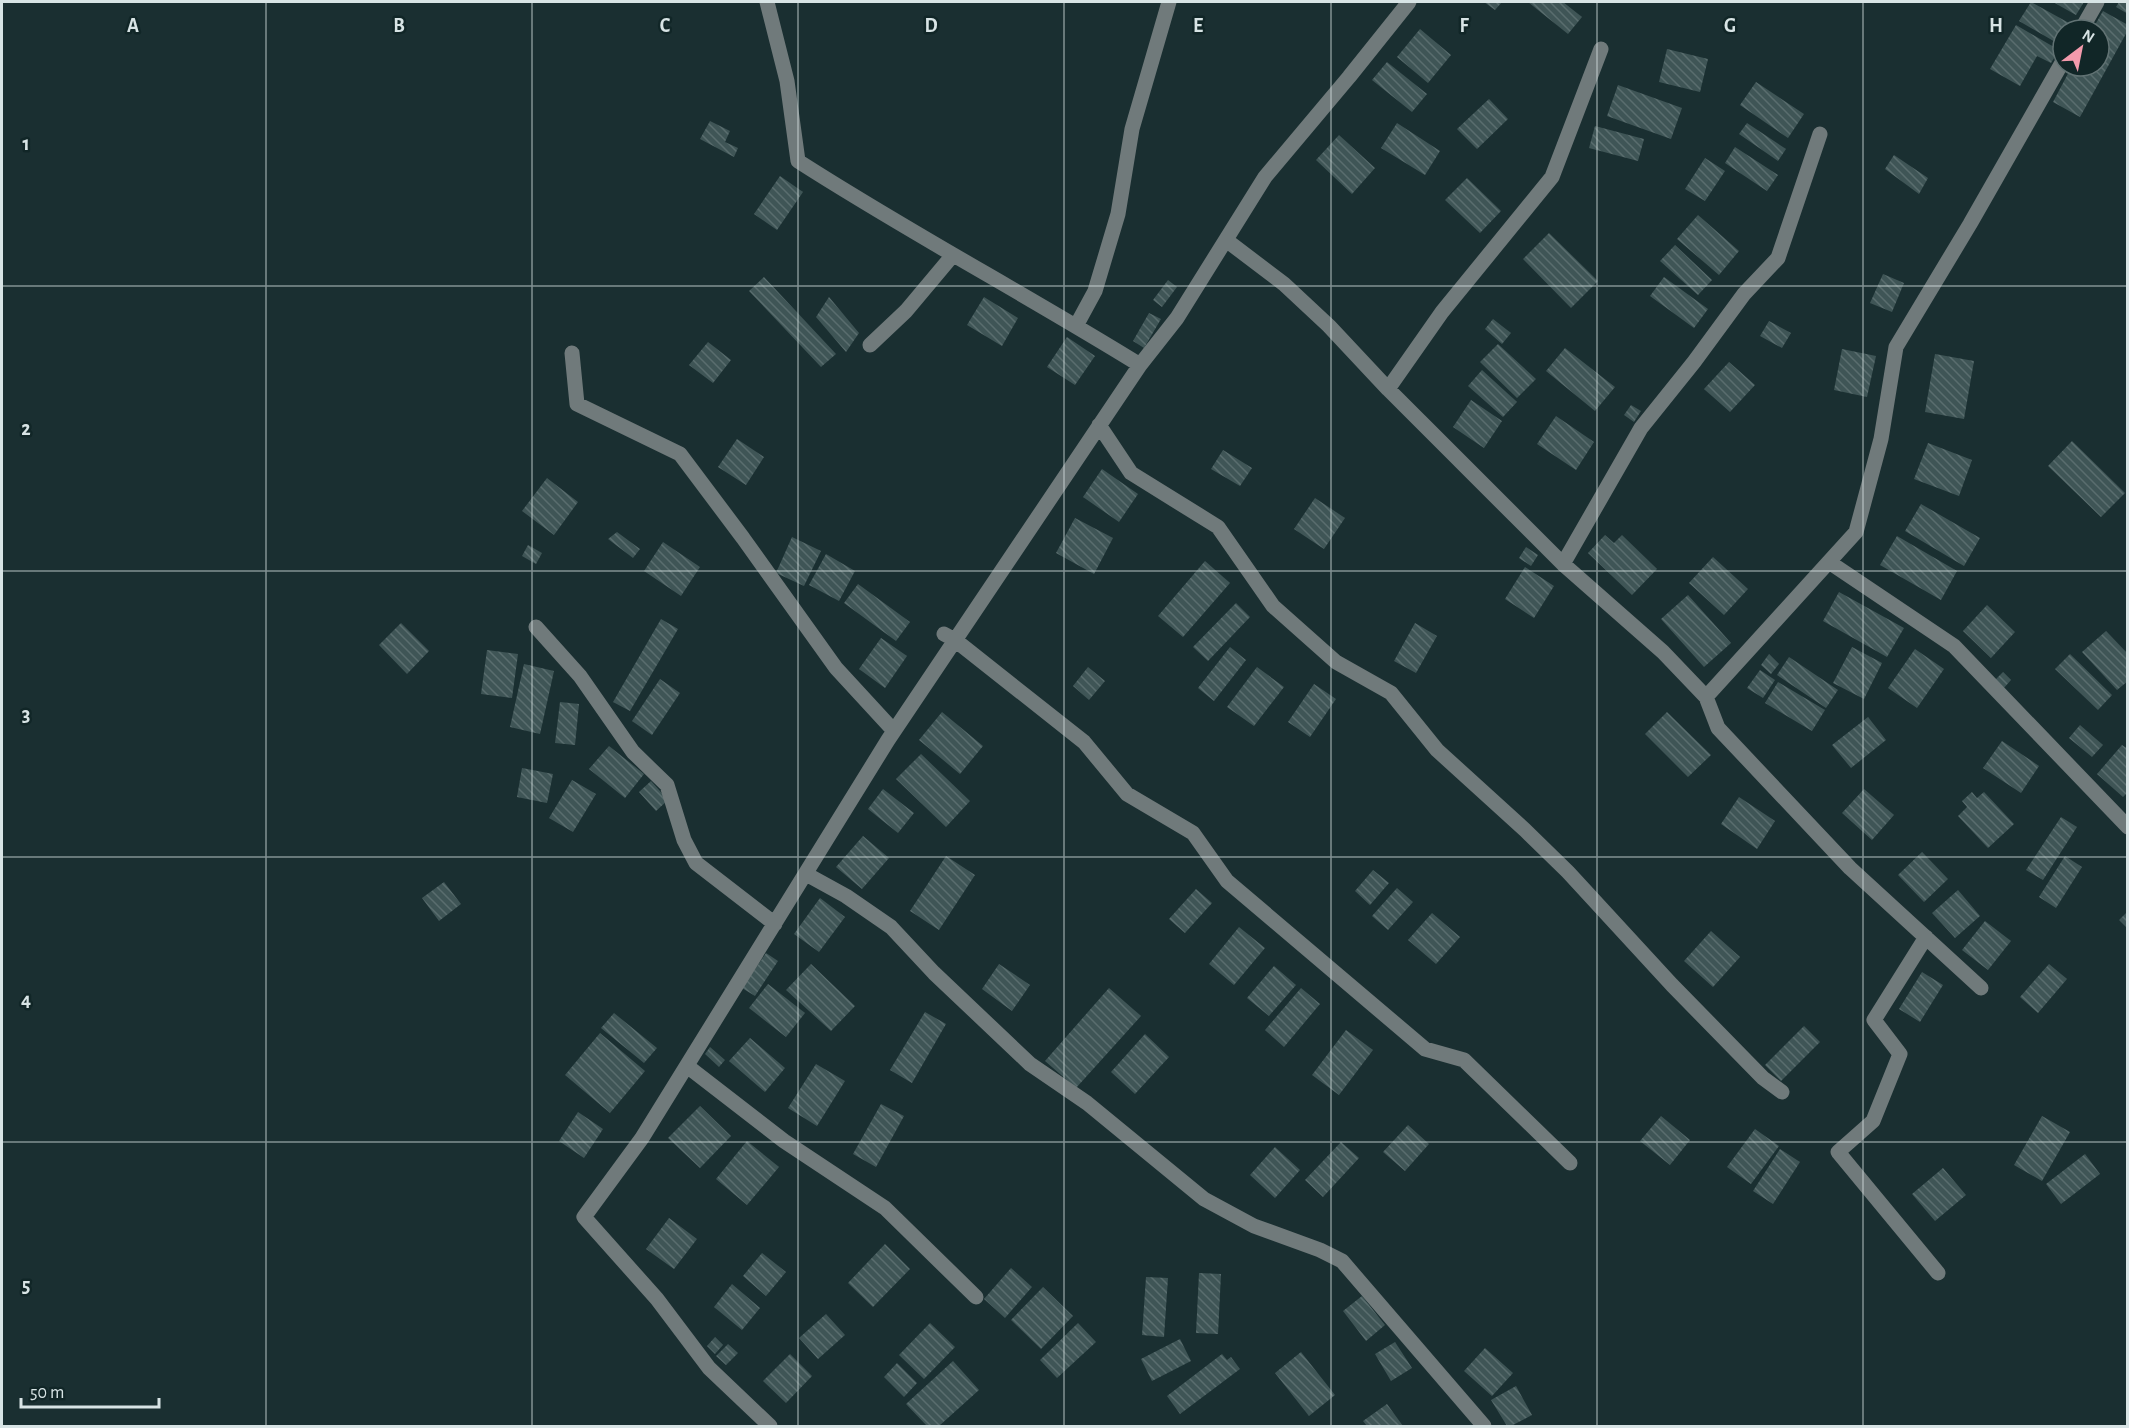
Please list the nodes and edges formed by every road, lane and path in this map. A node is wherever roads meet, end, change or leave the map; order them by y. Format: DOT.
graph roads {
  1 [pos="767,2"];
  2 [pos="1169,2"];
  3 [pos="1409,2"];
  4 [pos="2097,2"];
  5 [pos="2087,18"];
  6 [pos="1602,49"];
  7 [pos="2053,78"];
  8 [pos="1820,134"];
  9 [pos="1226,240"];
  10 [pos="953,255"];
  11 [pos="1077,326"];
  12 [pos="870,345"];
  13 [pos="572,352"];
  14 [pos="1140,365"];
  15 [pos="1388,389"];
  16 [pos="1100,425"];
  17 [pos="1829,562"];
  18 [pos="1563,564"];
  19 [pos="536,627"];
  20 [pos="949,637"];
  21 [pos="1706,697"];
  22 [pos="894,731"];
  23 [pos="2127,826"];
  24 [pos="806,874"];
  25 [pos="775,924"];
  26 [pos="1926,938"];
  27 [pos="1981,988"];
  28 [pos="687,1066"];
  29 [pos="1782,1092"];
  30 [pos="1570,1163"];
  31 [pos="1938,1273"];
  32 [pos="976,1297"];
  33 [pos="770,1426"];
  34 [pos="1484,1426"];
  1 -- 10 [label="street"];
  2 -- 11 [label="street"];
  3 -- 9 [label="street"];
  4 -- 5 [label="street"];
  6 -- 15 [label="street"];
  7 -- 17 [label="street"];
  8 -- 18 [label="street"];
  9 -- 14 [label="street"];
  9 -- 15 [label="street"];
  10 -- 11 [label="street"];
  10 -- 12 [label="street"];
  11 -- 14 [label="street"];
  13 -- 22 [label="street"];
  14 -- 16 [label="street"];
  15 -- 18 [label="street"];
  16 -- 20 [label="street"];
  16 -- 29 [label="street"];
  17 -- 21 [label="street"];
  17 -- 23 [label="street"];
  18 -- 21 [label="street"];
  19 -- 25 [label="street"];
  20 -- 22 [label="street"];
  20 -- 30 [label="street"];
  21 -- 26 [label="street"];
  22 -- 24 [label="street"];
  24 -- 25 [label="street"];
  24 -- 34 [label="street"];
  25 -- 28 [label="street"];
  26 -- 27 [label="street"];
  26 -- 31 [label="street"];
  28 -- 32 [label="street"];
  28 -- 33 [label="street"];
}
